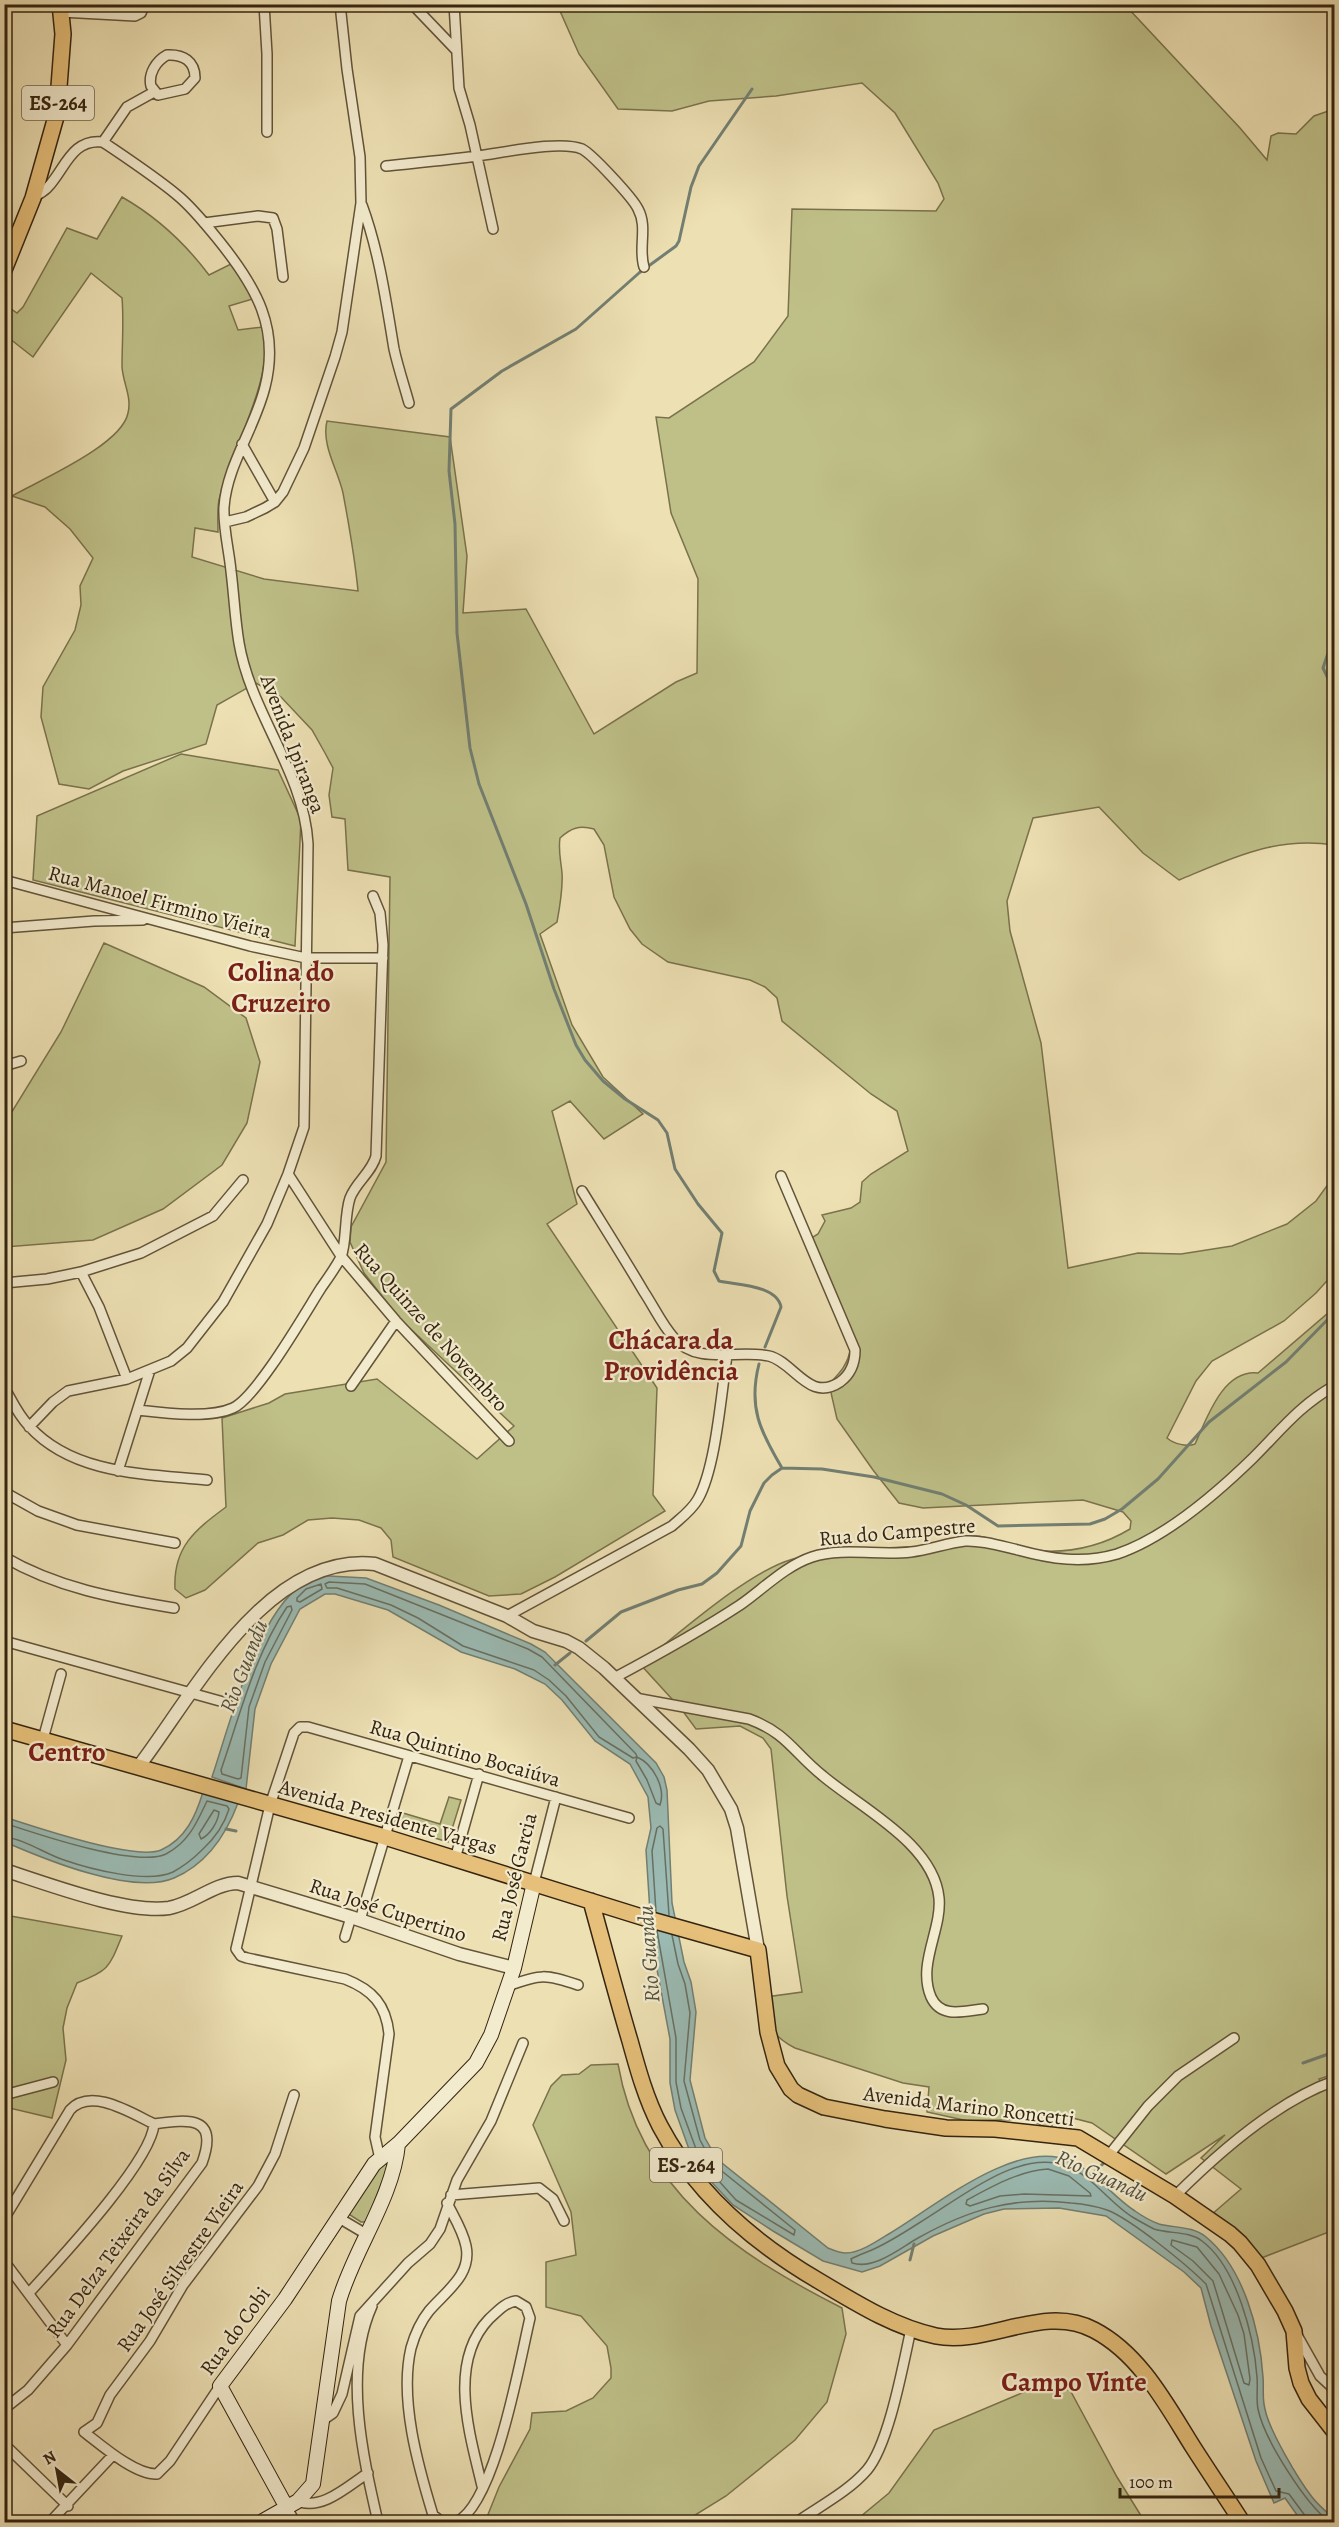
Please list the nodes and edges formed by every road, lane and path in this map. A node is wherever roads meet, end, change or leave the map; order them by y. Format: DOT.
graph roads {
  1 [pos="144,4"];
  2 [pos="264,4"];
  3 [pos="340,4"];
  4 [pos="412,4"];
  5 [pos="454,4"];
  6 [pos="60,8"];
  7 [pos="456,50"];
  8 [pos="154,92"];
  9 [pos="267,132"];
  10 [pos="103,142"];
  11 [pos="477,156"];
  12 [pos="386,166"];
  13 [pos="33,198"];
  14 [pos="361,203"];
  15 [pos="204,223"];
  16 [pos="493,229"];
  17 [pos="644,267"];
  18 [pos="4,270"];
  19 [pos="283,277"];
  20 [pos="409,403"];
  21 [pos="242,444"];
  22 [pos="275,502"];
  23 [pos="225,522"];
  24 [pos="4,880"];
  25 [pos="373,896"];
  26 [pos="154,920"];
  27 [pos="4,928"];
  28 [pos="306,958"];
  29 [pos="383,958"];
  30 [pos="21,1061"];
  31 [pos="4,1066"];
  32 [pos="288,1174"];
  33 [pos="781,1176"];
  34 [pos="243,1180"];
  35 [pos="582,1191"];
  36 [pos="341,1256"];
  37 [pos="81,1272"];
  38 [pos="4,1283"];
  39 [pos="396,1321"];
  40 [pos="727,1356"];
  41 [pos="150,1370"];
  42 [pos="127,1379"];
  43 [pos="351,1386"];
  44 [pos="1335,1386"];
  45 [pos="4,1387"];
  46 [pos="138,1410"];
  47 [pos="29,1426"];
  48 [pos="509,1441"];
  49 [pos="118,1471"];
  50 [pos="207,1480"];
  51 [pos="4,1492"];
  52 [pos="175,1544"];
  53 [pos="4,1557"];
  54 [pos="174,1608"];
  55 [pos="507,1616"];
  56 [pos="4,1641"];
  57 [pos="61,1674"];
  58 [pos="614,1678"];
  59 [pos="190,1693"];
  60 [pos="633,1698"];
  61 [pos="227,1703"];
  62 [pos="4,1729"];
  63 [pos="43,1739"];
  64 [pos="409,1756"];
  65 [pos="139,1767"];
  66 [pos="479,1774"];
  67 [pos="556,1797"];
  68 [pos="270,1805"];
  69 [pos="629,1818"];
  70 [pos="385,1837"];
  71 [pos="455,1859"];
  72 [pos="4,1870"];
  73 [pos="534,1883"];
  74 [pos="250,1886"];
  75 [pos="591,1901"];
  76 [pos="356,1919"];
  77 [pos="345,1937"];
  78 [pos="758,1950"];
  79 [pos="514,1968"];
  80 [pos="578,1985"];
  81 [pos="508,1986"];
  82 [pos="983,2008"];
  83 [pos="1234,2038"];
  84 [pos="524,2043"];
  85 [pos="1335,2081"];
  86 [pos="53,2082"];
  87 [pos="4,2095"];
  88 [pos="294,2095"];
  89 [pos="154,2124"];
  90 [pos="398,2144"];
  91 [pos="1109,2155"];
  92 [pos="380,2159"];
  93 [pos="1175,2196"];
  94 [pos="449,2199"];
  95 [pos="339,2218"];
  96 [pos="4,2219"];
  97 [pos="564,2221"];
  98 [pos="366,2234"];
  99 [pos="4,2261"];
  100 [pos="29,2294"];
  101 [pos="373,2304"];
  102 [pos="912,2329"];
  103 [pos="1294,2331"];
  104 [pos="67,2345"];
  105 [pos="220,2386"];
  106 [pos="1335,2389"];
  107 [pos="4,2409"];
  108 [pos="323,2420"];
  109 [pos="1335,2431"];
  110 [pos="84,2432"];
  111 [pos="4,2444"];
  112 [pos="113,2455"];
  113 [pos="368,2473"];
  114 [pos="482,2486"];
  115 [pos="292,2504"];
  116 [pos="68,2506"];
  117 [pos="50,2523"];
  118 [pos="261,2523"];
  119 [pos="295,2523"];
  120 [pos="378,2523"];
  121 [pos="441,2523"];
  122 [pos="456,2523"];
  123 [pos="797,2523"];
  124 [pos="1242,2523"];
  1 -- 6 [label="street"];
  2 -- 9 [label="street"];
  3 -- 14 [label="street"];
  4 -- 7 [label="street"];
  5 -- 7 [label="street"];
  6 -- 13 [label="main road, ES-264"];
  7 -- 11 [label="street"];
  8 -- 8 [label="street"];
  8 -- 10 [label="street"];
  10 -- 13 [label="street"];
  10 -- 15 [label="street, Avenida Ipiranga"];
  11 -- 12 [label="street"];
  11 -- 16 [label="street"];
  11 -- 17 [label="street"];
  13 -- 18 [label="main road, ES-264"];
  14 -- 20 [label="street"];
  14 -- 22 [label="street"];
  15 -- 19 [label="street"];
  15 -- 21 [label="street, Avenida Ipiranga"];
  21 -- 22 [label="street"];
  21 -- 23 [label="street, Avenida Ipiranga"];
  22 -- 23 [label="street"];
  23 -- 28 [label="street, Avenida Ipiranga"];
  24 -- 26 [label="street, Rua Manoel Firmino Vieira"];
  25 -- 29 [label="street"];
  26 -- 27 [label="street"];
  26 -- 28 [label="street, Rua Manoel Firmino Vieira"];
  28 -- 29 [label="street, Rua Manoel Firmino Vieira"];
  28 -- 32 [label="street, Avenida Ipiranga"];
  29 -- 36 [label="street"];
  30 -- 31 [label="street"];
  32 -- 36 [label="street, Rua Quinze de Novembro"];
  32 -- 41 [label="street, Avenida Ipiranga"];
  33 -- 40 [label="street"];
  34 -- 37 [label="street"];
  35 -- 40 [label="street"];
  36 -- 39 [label="street, Rua Quinze de Novembro"];
  36 -- 46 [label="street"];
  37 -- 38 [label="street"];
  37 -- 42 [label="street"];
  39 -- 43 [label="street"];
  39 -- 48 [label="street, Rua Quinze de Novembro"];
  40 -- 55 [label="street"];
  41 -- 42 [label="street, Avenida Ipiranga"];
  41 -- 46 [label="street"];
  42 -- 47 [label="street, Avenida Ipiranga"];
  44 -- 58 [label="street, Rua do Campestre"];
  45 -- 47 [label="street"];
  46 -- 49 [label="street"];
  47 -- 49 [label="street"];
  49 -- 50 [label="street"];
  51 -- 52 [label="street"];
  53 -- 54 [label="street"];
  55 -- 58 [label="street, Avenida Marino Roncetti"];
  55 -- 59 [label="street, Avenida Marino Roncetti"];
  56 -- 59 [label="street"];
  57 -- 63 [label="street"];
  58 -- 60 [label="street, Avenida Marino Roncetti"];
  59 -- 61 [label="street"];
  59 -- 65 [label="street, Avenida Marino Roncetti"];
  60 -- 78 [label="street, Avenida Marino Roncetti"];
  60 -- 82 [label="street"];
  62 -- 63 [label="main road, Avenida Presidente Vargas"];
  63 -- 65 [label="main road, Avenida Presidente Vargas"];
  64 -- 66 [label="street, Rua Quintino Bocaiúva"];
  64 -- 68 [label="street, Rua Quintino Bocaiúva"];
  64 -- 70 [label="street"];
  65 -- 68 [label="main road, Avenida Presidente Vargas"];
  66 -- 67 [label="street, Rua Quintino Bocaiúva"];
  66 -- 71 [label="street"];
  67 -- 69 [label="street, Rua Quintino Bocaiúva"];
  67 -- 73 [label="street, Rua José Garcia"];
  68 -- 70 [label="main road, Avenida Presidente Vargas"];
  68 -- 74 [label="street"];
  70 -- 71 [label="main road, Avenida Presidente Vargas"];
  70 -- 76 [label="street"];
  71 -- 73 [label="main road, Avenida Presidente Vargas"];
  72 -- 74 [label="street, Rua José Cupertino"];
  73 -- 75 [label="main road, Avenida Presidente Vargas"];
  73 -- 79 [label="main road, Rua José Garcia"];
  74 -- 76 [label="street, Rua José Cupertino"];
  74 -- 92 [label="street"];
  75 -- 78 [label="main road, Avenida Presidente Vargas"];
  75 -- 102 [label="main road, ES-264"];
  76 -- 77 [label="street"];
  76 -- 79 [label="street, Rua José Cupertino"];
  78 -- 91 [label="main road, Avenida Marino Roncetti"];
  79 -- 81 [label="main road, Rua José Garcia"];
  80 -- 81 [label="street"];
  81 -- 90 [label="main road, Rua do Cobi"];
  83 -- 91 [label="street"];
  84 -- 94 [label="street"];
  85 -- 93 [label="street"];
  86 -- 87 [label="street"];
  88 -- 110 [label="street, Rua José Silvestre Vieira"];
  89 -- 96 [label="street"];
  89 -- 100 [label="street"];
  89 -- 104 [label="street, Rua Delza Teixeira da Silva"];
  90 -- 92 [label="main road, Rua do Cobi"];
  90 -- 98 [label="main road"];
  91 -- 93 [label="main road, Avenida Marino Roncetti"];
  92 -- 95 [label="main road, Rua do Cobi"];
  93 -- 103 [label="main road, Avenida Marino Roncetti"];
  94 -- 97 [label="street"];
  94 -- 101 [label="street"];
  94 -- 121 [label="street"];
  95 -- 98 [label="street"];
  95 -- 105 [label="main road, Rua do Cobi"];
  98 -- 108 [label="main road"];
  99 -- 100 [label="street"];
  100 -- 104 [label="street"];
  101 -- 108 [label="street"];
  101 -- 113 [label="street"];
  102 -- 123 [label="street"];
  102 -- 124 [label="main road, ES-264"];
  103 -- 106 [label="street"];
  103 -- 109 [label="main road, Avenida Marino Roncetti"];
  104 -- 107 [label="street, Rua Delza Teixeira da Silva"];
  105 -- 112 [label="street, Rua do Cobi"];
  105 -- 115 [label="main road"];
  108 -- 115 [label="main road"];
  110 -- 112 [label="street, Rua do Cobi"];
  111 -- 116 [label="street"];
  112 -- 116 [label="street"];
  113 -- 115 [label="street"];
  113 -- 120 [label="street"];
  114 -- 114 [label="street"];
  114 -- 122 [label="street"];
  115 -- 118 [label="main road"];
  115 -- 119 [label="street"];
  116 -- 117 [label="street"];
}
